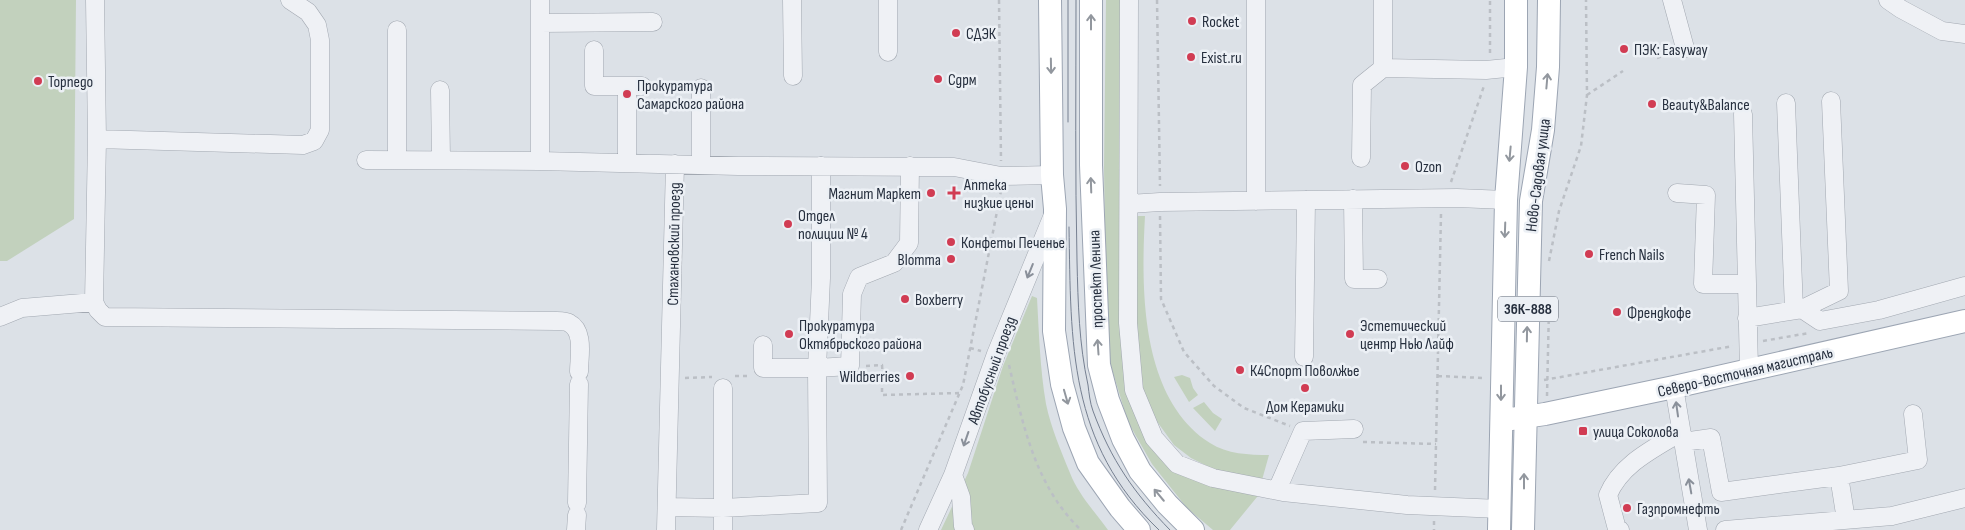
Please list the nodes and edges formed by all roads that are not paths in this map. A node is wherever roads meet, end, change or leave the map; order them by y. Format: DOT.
graph roads {
  1 [pos="96,0"];
  2 [pos="290,0"];
  3 [pos="540,0"];
  4 [pos="792,0"];
  5 [pos="888,0"];
  6 [pos="1050,0"];
  7 [pos="1092,0"];
  8 [pos="1129,0"];
  9 [pos="1256,0"];
  10 [pos="1383,0"];
  11 [pos="1516,0"];
  12 [pos="1549,0"];
  13 [pos="1672,0"];
  14 [pos="1888,0"];
  15 [pos="653,22"];
  16 [pos="540,23"];
  17 [pos="398,30"];
  18 [pos="1965,34"];
  19 [pos="1685,48"];
  20 [pos="594,50"];
  21 [pos="888,52"];
  22 [pos="1516,67"];
  23 [pos="1383,68"];
  24 [pos="792,76"];
  25 [pos="701,88"];
  26 [pos="440,90"];
  27 [pos="1830,101"];
  28 [pos="1786,102"];
  29 [pos="1743,114"];
  30 [pos="1513,124"];
  31 [pos="1543,130"];
  32 [pos="97,139"];
  33 [pos="1361,158"];
  34 [pos="366,160"];
  35 [pos="397,160"];
  36 [pos="441,160"];
  37 [pos="540,161"];
  38 [pos="627,162"];
  39 [pos="675,164"];
  40 [pos="700,164"];
  41 [pos="821,166"];
  42 [pos="910,166"];
  43 [pos="1052,175"];
  44 [pos="1507,191"];
  45 [pos="1677,192"];
  46 [pos="1353,199"];
  47 [pos="1256,200"];
  48 [pos="1306,200"];
  49 [pos="1129,204"];
  50 [pos="1055,210"];
  51 [pos="1378,279"];
  52 [pos="1747,284"];
  53 [pos="1965,286"];
  54 [pos="94,302"];
  55 [pos="1798,310"];
  56 [pos="0,317"];
  57 [pos="1747,318"];
  58 [pos="1965,322"];
  59 [pos="763,345"];
  60 [pos="1304,357"];
  61 [pos="817,368"];
  62 [pos="1749,369"];
  63 [pos="1674,387"];
  64 [pos="723,388"];
  65 [pos="1913,414"];
  66 [pos="1535,416"];
  67 [pos="1501,420"];
  68 [pos="1354,429"];
  69 [pos="1682,437"];
  70 [pos="953,475"];
  71 [pos="1839,476"];
  72 [pos="1276,490"];
  73 [pos="1965,498"];
  74 [pos="667,507"];
  75 [pos="723,508"];
  76 [pos="576,516"];
  77 [pos="1499,519"];
  78 [pos="1846,520"];
  79 [pos="1891,523"];
  80 [pos="963,529"];
  81 [pos="666,530"];
  82 [pos="723,530"];
  83 [pos="928,530"];
  84 [pos="1139,530"];
  85 [pos="1193,530"];
  86 [pos="1523,530"];
  87 [pos="1620,530"];
  88 [pos="1698,530"];
  89 [pos="1725,530"];
  1 -- 32 [label="street"];
  2 -- 32 [label="street"];
  3 -- 16 [label="street"];
  4 -- 24 [label="street"];
  5 -- 21 [label="street"];
  6 -- 43 [label="main road, one-way"];
  85 -- 7 [label="main road, проспект Ленина, one-way"];
  8 -- 49 [label="street"];
  9 -- 47 [label="street"];
  10 -- 23 [label="street"];
  11 -- 22 [label="main road, Ново-Садовая улица"];
  31 -- 12 [label="main road, Ново-Садовая улица / 36К-888, one-way"];
  13 -- 19 [label="street"];
  14 -- 18 [label="street"];
  15 -- 16 [label="street"];
  16 -- 37 [label="street"];
  17 -- 35 [label="street"];
  20 -- 38 [label="street"];
  22 -- 23 [label="street"];
  22 -- 30 [label="main road, Ново-Садовая улица"];
  23 -- 33 [label="street"];
  25 -- 40 [label="street"];
  26 -- 36 [label="street"];
  27 -- 55 [label="street"];
  28 -- 55 [label="street"];
  29 -- 52 [label="street"];
  30 -- 31 [label="main road"];
  30 -- 44 [label="main road, Ново-Садовая улица, one-way"];
  66 -- 31 [label="main road, Ново-Садовая улица / 36К-888, one-way"];
  32 -- 54 [label="street"];
  34 -- 35 [label="street, Стахановский проезд"];
  35 -- 36 [label="street, Стахановский проезд"];
  36 -- 37 [label="street, Стахановский проезд"];
  37 -- 38 [label="street, Стахановский проезд"];
  38 -- 39 [label="street, Стахановский проезд"];
  39 -- 40 [label="street"];
  39 -- 74 [label="street, Стахановский проезд"];
  40 -- 41 [label="street"];
  41 -- 42 [label="street"];
  41 -- 61 [label="street"];
  42 -- 43 [label="street"];
  42 -- 61 [label="street"];
  43 -- 50 [label="main road"];
  44 -- 46 [label="street"];
  44 -- 67 [label="main road, Ново-Садовая улица, one-way"];
  45 -- 52 [label="street"];
  46 -- 48 [label="street"];
  46 -- 51 [label="street"];
  47 -- 48 [label="street"];
  47 -- 49 [label="street"];
  48 -- 60 [label="street"];
  49 -- 72 [label="street"];
  50 -- 70 [label="street, Автобусный проезд, one-way"];
  50 -- 84 [label="main road, one-way"];
  52 -- 57 [label="street"];
  53 -- 55 [label="street"];
  54 -- 56 [label="street"];
  54 -- 76 [label="street"];
  55 -- 57 [label="street"];
  57 -- 62 [label="street"];
  58 -- 62 [label="main road, Северо-Восточная магистраль"];
  59 -- 61 [label="street"];
  61 -- 75 [label="street"];
  62 -- 63 [label="main road, Северо-Восточная магистраль"];
  63 -- 66 [label="main road, Северо-Восточная магистраль"];
  69 -- 63 [label="street, one-way"];
  64 -- 75 [label="street"];
  65 -- 71 [label="street"];
  66 -- 67 [label="main road, Северо-Восточная магистраль"];
  86 -- 66 [label="main road, Ново-Садовая улица / 36К-888, one-way"];
  67 -- 77 [label="main road, Ново-Садовая улица"];
  68 -- 72 [label="street"];
  69 -- 71 [label="street"];
  69 -- 87 [label="street"];
  88 -- 69 [label="street, one-way"];
  70 -- 80 [label="street"];
  70 -- 83 [label="street, Автобусный проезд"];
  71 -- 78 [label="street"];
  72 -- 77 [label="street"];
  73 -- 79 [label="street"];
  74 -- 75 [label="street"];
  74 -- 81 [label="street, Стахановский проезд"];
  75 -- 82 [label="street"];
  78 -- 79 [label="street"];
  78 -- 89 [label="street"];
}
